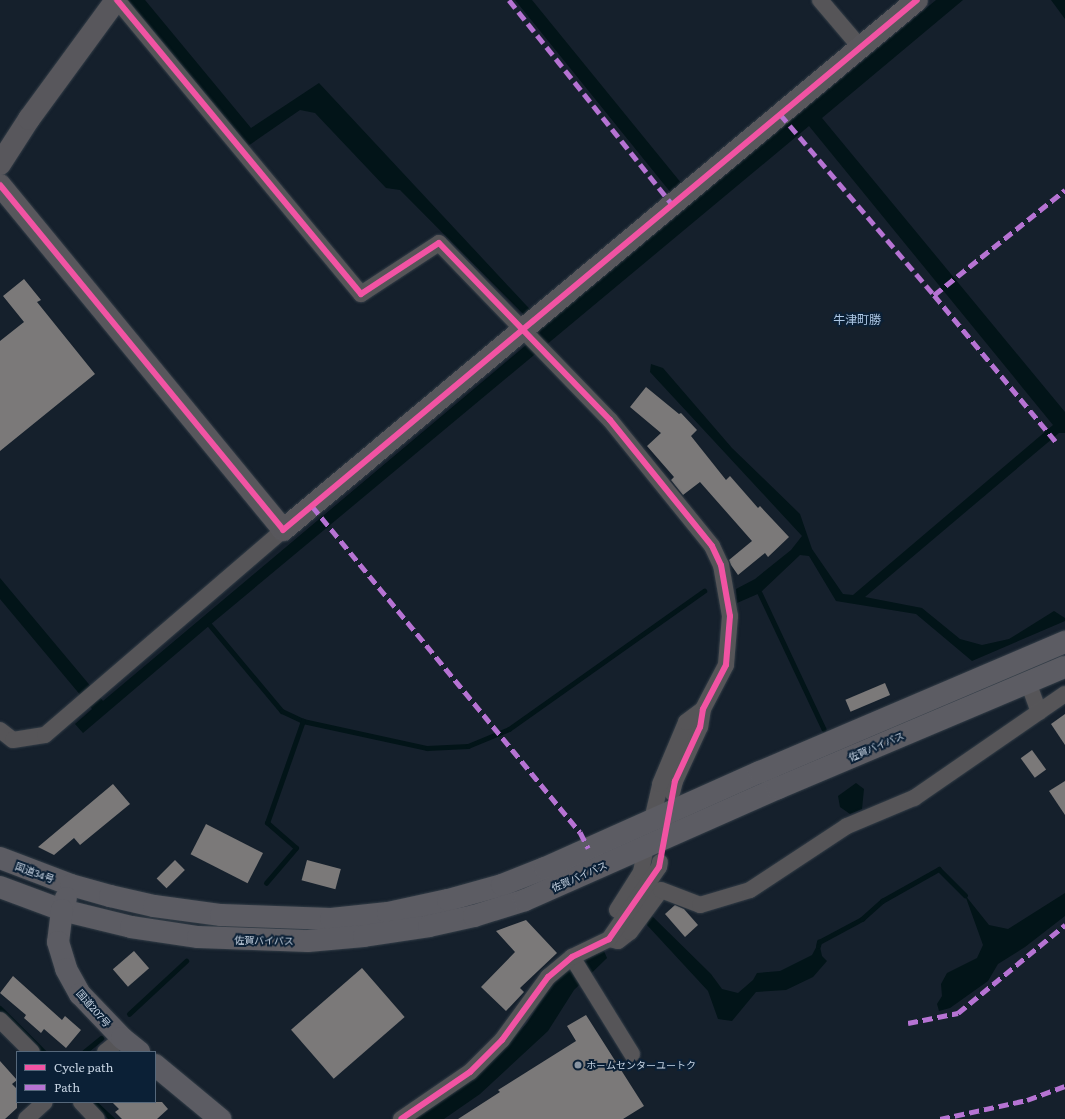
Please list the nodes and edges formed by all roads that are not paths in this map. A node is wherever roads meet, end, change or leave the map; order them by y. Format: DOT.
graph roads {
  1 [pos="116,0"];
  2 [pos="820,0"];
  3 [pos="917,0"];
  4 [pos="860,47"];
  5 [pos="0,164"];
  6 [pos="0,185"];
  7 [pos="526,332"];
  8 [pos="283,530"];
  9 [pos="1065,642"];
  10 [pos="1065,666"];
  11 [pos="1028,682"];
  12 [pos="1065,694"];
  13 [pos="703,709"];
  14 [pos="1039,712"];
  15 [pos="0,730"];
  16 [pos="672,793"];
  17 [pos="652,820"];
  18 [pos="646,846"];
  19 [pos="0,858"];
  20 [pos="660,862"];
  21 [pos="71,885"];
  22 [pos="0,887"];
  23 [pos="62,910"];
  24 [pos="609,939"];
  25 [pos="593,947"];
  26 [pos="572,958"];
  27 [pos="0,1020"];
  28 [pos="122,1038"];
  29 [pos="31,1051"];
  30 [pos="106,1051"];
  31 [pos="138,1051"];
  32 [pos="632,1054"];
  33 [pos="156,1066"];
  34 [pos="44,1103"];
  35 [pos="82,1103"];
  36 [pos="26,1119"];
  37 [pos="98,1119"];
  38 [pos="220,1119"];
  39 [pos="401,1119"];
  1 -- 5 [label="street"];
  1 -- 7 [label="street"];
  2 -- 4 [label="street"];
  3 -- 4 [label="street"];
  4 -- 7 [label="street"];
  6 -- 8 [label="street"];
  7 -- 8 [label="street"];
  7 -- 13 [label="street"];
  8 -- 15 [label="street"];
  9 -- 17 [label="highway"];
  10 -- 11 [label="highway, 佐賀バイパス"];
  11 -- 14 [label="street"];
  11 -- 18 [label="highway, 佐賀バイパス"];
  12 -- 14 [label="street"];
  13 -- 16 [label="street"];
  13 -- 17 [label="street"];
  14 -- 24 [label="street"];
  17 -- 21 [label="highway"];
  18 -- 23 [label="highway, 佐賀バイパス"];
  18 -- 25 [label="street"];
  19 -- 21 [label="highway, 国道34号"];
  20 -- 24 [label="street"];
  21 -- 23 [label="highway, 国道207号"];
  22 -- 23 [label="highway"];
  23 -- 28 [label="highway, 国道207号"];
  24 -- 25 [label="street"];
  25 -- 26 [label="street"];
  26 -- 32 [label="street"];
  26 -- 39 [label="street"];
  27 -- 29 [label="street"];
  28 -- 30 [label="street"];
  28 -- 31 [label="highway, 国道207号"];
  33 -- 38 [label="highway"];
  34 -- 36 [label="street"];
  35 -- 37 [label="street"];
}
